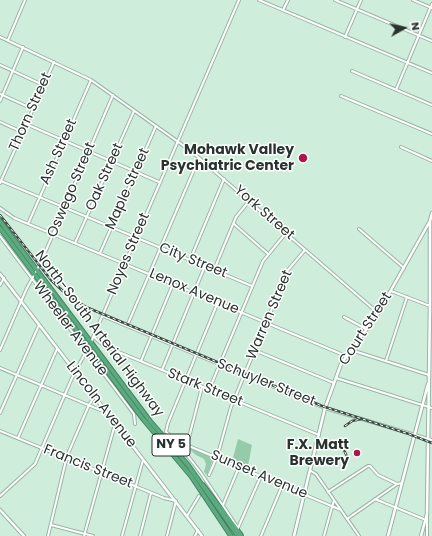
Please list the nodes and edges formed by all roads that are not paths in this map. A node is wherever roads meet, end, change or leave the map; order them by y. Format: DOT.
graph roads {
  1 [pos="25,0"];
  2 [pos="239,0"];
  3 [pos="259,0"];
  4 [pos="288,0"];
  5 [pos="335,0"];
  6 [pos="361,0"];
  7 [pos="413,0"];
  8 [pos="432,4"];
  9 [pos="431,8"];
  10 [pos="357,9"];
  11 [pos="283,10"];
  12 [pos="419,36"];
  13 [pos="0,37"];
  14 [pos="345,37"];
  15 [pos="8,40"];
  16 [pos="432,41"];
  17 [pos="24,47"];
  18 [pos="54,62"];
  19 [pos="407,62"];
  20 [pos="0,65"];
  21 [pos="352,71"];
  22 [pos="13,72"];
  23 [pos="432,73"];
  24 [pos="91,80"];
  25 [pos="43,85"];
  26 [pos="396,90"];
  27 [pos="1,95"];
  28 [pos="113,95"];
  29 [pos="341,96"];
  30 [pos="0,101"];
  31 [pos="432,105"];
  32 [pos="33,109"];
  33 [pos="134,111"];
  34 [pos="0,122"];
  35 [pos="26,124"];
  36 [pos="156,126"];
  37 [pos="22,132"];
  38 [pos="432,134"];
  39 [pos="64,141"];
  40 [pos="178,141"];
  41 [pos="401,147"];
  42 [pos="88,151"];
  43 [pos="199,157"];
  44 [pos="432,161"];
  45 [pos="112,162"];
  46 [pos="136,172"];
  47 [pos="224,179"];
  48 [pos="1,182"];
  49 [pos="159,182"];
  50 [pos="40,197"];
  51 [pos="249,201"];
  52 [pos="64,207"];
  53 [pos="0,208"];
  54 [pos="432,213"];
  55 [pos="88,218"];
  56 [pos="0,221"];
  57 [pos="430,221"];
  58 [pos="28,224"];
  59 [pos="234,224"];
  60 [pos="112,227"];
  61 [pos="0,228"];
  62 [pos="359,229"];
  63 [pos="286,233"];
  64 [pos="52,234"];
  65 [pos="0,236"];
  66 [pos="135,238"];
  67 [pos="431,242"];
  68 [pos="75,243"];
  69 [pos="159,248"];
  70 [pos="305,250"];
  71 [pos="100,253"];
  72 [pos="268,253"];
  73 [pos="190,260"];
  74 [pos="124,264"];
  75 [pos="205,266"];
  76 [pos="404,268"];
  77 [pos="214,270"];
  78 [pos="36,271"];
  79 [pos="148,273"];
  80 [pos="0,274"];
  81 [pos="4,278"];
  82 [pos="32,278"];
  83 [pos="173,284"];
  84 [pos="0,285"];
  85 [pos="252,286"];
  86 [pos="391,291"];
  87 [pos="194,292"];
  88 [pos="407,297"];
  89 [pos="21,301"];
  90 [pos="218,302"];
  91 [pos="430,306"];
  92 [pos="242,312"];
  93 [pos="378,313"];
  94 [pos="103,316"];
  95 [pos="344,317"];
  96 [pos="266,322"];
  97 [pos="39,325"];
  98 [pos="127,326"];
  99 [pos="366,329"];
  100 [pos="151,336"];
  101 [pos="94,337"];
  102 [pos="90,343"];
  103 [pos="173,345"];
  104 [pos="431,345"];
  105 [pos="57,349"];
  106 [pos="0,350"];
  107 [pos="254,350"];
  108 [pos="351,350"];
  109 [pos="87,351"];
  110 [pos="196,354"];
  111 [pos="346,356"];
  112 [pos="140,361"];
  113 [pos="386,361"];
  114 [pos="220,364"];
  115 [pos="0,368"];
  116 [pos="162,370"];
  117 [pos="75,372"];
  118 [pos="244,374"];
  119 [pos="429,375"];
  120 [pos="17,376"];
  121 [pos="336,378"];
  122 [pos="186,380"];
  123 [pos="429,382"];
  124 [pos="334,383"];
  125 [pos="41,385"];
  126 [pos="202,387"];
  127 [pos="209,390"];
  128 [pos="65,395"];
  129 [pos="94,397"];
  130 [pos="234,400"];
  131 [pos="89,405"];
  132 [pos="422,405"];
  133 [pos="325,408"];
  134 [pos="430,408"];
  135 [pos="105,412"];
  136 [pos="0,413"];
  137 [pos="115,424"];
  138 [pos="135,424"];
  139 [pos="0,431"];
  140 [pos="319,435"];
  141 [pos="414,436"];
  142 [pos="18,438"];
  143 [pos="428,439"];
  144 [pos="432,440"];
  145 [pos="176,441"];
  146 [pos="188,445"];
  147 [pos="42,448"];
  148 [pos="216,457"];
  149 [pos="67,458"];
  150 [pos="144,460"];
  151 [pos="188,465"];
  152 [pos="239,467"];
  153 [pos="311,471"];
  154 [pos="100,472"];
  155 [pos="209,475"];
  156 [pos="261,476"];
  157 [pos="402,483"];
  158 [pos="397,484"];
  159 [pos="283,485"];
  160 [pos="136,486"];
  161 [pos="428,489"];
  162 [pos="432,489"];
  163 [pos="328,492"];
  164 [pos="151,493"];
  165 [pos="304,494"];
  166 [pos="0,496"];
  167 [pos="199,496"];
  168 [pos="375,499"];
  169 [pos="334,500"];
  170 [pos="176,501"];
  171 [pos="222,505"];
  172 [pos="332,506"];
  173 [pos="395,507"];
  174 [pos="0,510"];
  175 [pos="341,510"];
  176 [pos="427,514"];
  177 [pos="188,516"];
  178 [pos="347,519"];
  179 [pos="426,520"];
  180 [pos="51,525"];
  181 [pos="238,528"];
  182 [pos="198,530"];
  183 [pos="357,532"];
  184 [pos="84,535"];
  185 [pos="230,535"];
  186 [pos="24,536"];
  187 [pos="48,536"];
  188 [pos="93,536"];
  189 [pos="122,536"];
  190 [pos="140,536"];
  191 [pos="167,536"];
  192 [pos="195,536"];
  193 [pos="202,536"];
  194 [pos="241,536"];
  195 [pos="261,536"];
  196 [pos="294,536"];
  197 [pos="324,536"];
  198 [pos="355,536"];
  199 [pos="359,536"];
  200 [pos="388,536"];
  201 [pos="421,536"];
  202 [pos="427,536"];
  1 -- 15 [label="street"];
  2 -- 40 [label="street, Noyes Street"];
  3 -- 11 [label="street"];
  4 -- 11 [label="street"];
  5 -- 10 [label="street"];
  6 -- 10 [label="street"];
  7 -- 9 [label="street"];
  8 -- 9 [label="street"];
  9 -- 12 [label="street"];
  10 -- 12 [label="street"];
  10 -- 14 [label="street"];
  11 -- 14 [label="street"];
  12 -- 16 [label="street"];
  12 -- 19 [label="street"];
  13 -- 15 [label="street, York Street"];
  14 -- 19 [label="street"];
  15 -- 17 [label="street, York Street"];
  17 -- 18 [label="street, York Street"];
  17 -- 22 [label="street"];
  18 -- 24 [label="street, York Street"];
  18 -- 25 [label="street, Thorn Street"];
  19 -- 23 [label="street"];
  19 -- 26 [label="street"];
  20 -- 22 [label="street"];
  21 -- 26 [label="street"];
  22 -- 25 [label="street"];
  22 -- 27 [label="street"];
  24 -- 28 [label="street, York Street"];
  24 -- 39 [label="street, Ash Street"];
  25 -- 32 [label="street, Thorn Street"];
  26 -- 31 [label="street"];
  27 -- 30 [label="street"];
  27 -- 32 [label="street"];
  28 -- 33 [label="street, York Street"];
  28 -- 42 [label="street, Oswego Street"];
  29 -- 38 [label="street"];
  32 -- 35 [label="street, Thorn Street"];
  33 -- 36 [label="street, York Street"];
  33 -- 45 [label="street, Oak Street"];
  34 -- 37 [label="street"];
  35 -- 37 [label="street, Thorn Street"];
  35 -- 39 [label="street"];
  36 -- 40 [label="street, York Street"];
  36 -- 46 [label="street, Maple Street"];
  37 -- 48 [label="street, Thorn Street"];
  39 -- 42 [label="street"];
  39 -- 50 [label="street, Ash Street"];
  40 -- 43 [label="street, York Street"];
  40 -- 49 [label="street, Noyes Street"];
  41 -- 44 [label="street"];
  42 -- 45 [label="street"];
  42 -- 52 [label="street, Oswego Street"];
  43 -- 47 [label="street, York Street"];
  43 -- 69 [label="street"];
  45 -- 46 [label="street"];
  45 -- 55 [label="street, Oak Street"];
  46 -- 49 [label="street"];
  46 -- 60 [label="street, Maple Street"];
  47 -- 51 [label="street, York Street"];
  47 -- 73 [label="street"];
  48 -- 50 [label="street, City Street"];
  49 -- 66 [label="street, Noyes Street"];
  50 -- 52 [label="street, City Street"];
  50 -- 58 [label="street, Ash Street"];
  51 -- 59 [label="street"];
  51 -- 63 [label="street, York Street"];
  52 -- 55 [label="street, City Street"];
  52 -- 64 [label="street, Oswego Street"];
  53 -- 58 [label="street, Lenox Avenue"];
  54 -- 57 [label="street"];
  55 -- 60 [label="street, City Street"];
  55 -- 68 [label="street, Oak Street"];
  56 -- 78 [label="highway, North-South Arterial Highway / NY 5"];
  57 -- 67 [label="street"];
  57 -- 76 [label="street, Court Street"];
  58 -- 64 [label="street, Lenox Avenue"];
  59 -- 72 [label="street"];
  59 -- 77 [label="street"];
  60 -- 66 [label="street, City Street"];
  60 -- 71 [label="street, Maple Street"];
  61 -- 78 [label="highway, North-South Arterial Highway / NY 5"];
  62 -- 76 [label="street"];
  63 -- 70 [label="street, York Street"];
  63 -- 72 [label="street"];
  64 -- 68 [label="street, Lenox Avenue"];
  64 -- 78 [label="street, Oswego Street"];
  65 -- 82 [label="street, Wheeler Avenue"];
  66 -- 69 [label="street, City Street"];
  66 -- 74 [label="street, Noyes Street"];
  67 -- 91 [label="street"];
  68 -- 71 [label="street, Lenox Avenue"];
  69 -- 73 [label="street, City Street"];
  69 -- 79 [label="street"];
  70 -- 93 [label="street, York Street"];
  70 -- 96 [label="street, Warren Street"];
  71 -- 74 [label="street, Lenox Avenue"];
  72 -- 85 [label="street"];
  73 -- 75 [label="street, City Street"];
  74 -- 79 [label="street, Lenox Avenue"];
  74 -- 94 [label="street, Noyes Street"];
  75 -- 77 [label="street, City Street"];
  75 -- 87 [label="street"];
  76 -- 86 [label="street, Court Street"];
  77 -- 85 [label="street, City Street"];
  78 -- 82 [label="street, Oswego Street"];
  78 -- 102 [label="highway, North-South Arterial Highway / NY 5"];
  79 -- 83 [label="street, Lenox Avenue"];
  79 -- 98 [label="street"];
  80 -- 81 [label="street, Lincoln Avenue"];
  81 -- 84 [label="street"];
  81 -- 89 [label="street, Lincoln Avenue"];
  82 -- 89 [label="street, Oswego Street"];
  82 -- 109 [label="street, Wheeler Avenue"];
  83 -- 87 [label="street, Lenox Avenue"];
  83 -- 100 [label="street"];
  85 -- 92 [label="street"];
  86 -- 88 [label="street"];
  86 -- 93 [label="street, Court Street"];
  87 -- 90 [label="street, Lenox Avenue"];
  87 -- 103 [label="street"];
  88 -- 91 [label="street"];
  88 -- 113 [label="street"];
  89 -- 97 [label="street, Lincoln Avenue"];
  89 -- 106 [label="street, Oswego Street"];
  90 -- 92 [label="street, Lenox Avenue"];
  90 -- 110 [label="street"];
  91 -- 104 [label="street"];
  92 -- 96 [label="street, Lenox Avenue"];
  92 -- 114 [label="street"];
  93 -- 99 [label="street, Court Street"];
  94 -- 98 [label="street, Schuyler Street"];
  94 -- 101 [label="street, Noyes Street"];
  95 -- 99 [label="street"];
  96 -- 107 [label="street, Warren Street"];
  96 -- 111 [label="street, Lenox Avenue"];
  97 -- 105 [label="street, Lincoln Avenue"];
  97 -- 120 [label="street"];
  98 -- 100 [label="street, Schuyler Street"];
  99 -- 108 [label="street, Court Street"];
  100 -- 103 [label="street, Schuyler Street"];
  100 -- 112 [label="street"];
  101 -- 102 [label="street, Noyes Street"];
  101 -- 112 [label="street, Stark Street"];
  102 -- 109 [label="street, Noyes Street"];
  102 -- 151 [label="highway, North-South Arterial Highway / NY 5"];
  102 -- 185 [label="highway, North-South Arterial Highway / NY 5"];
  103 -- 110 [label="street, Schuyler Street"];
  103 -- 116 [label="street"];
  104 -- 119 [label="street"];
  105 -- 117 [label="street, Lincoln Avenue"];
  105 -- 125 [label="street"];
  107 -- 118 [label="street, Warren Street"];
  107 -- 124 [label="street"];
  108 -- 111 [label="street, Court Street"];
  108 -- 113 [label="street"];
  109 -- 117 [label="street, Noyes Street"];
  109 -- 138 [label="street, Wheeler Avenue"];
  110 -- 114 [label="street, Schuyler Street"];
  110 -- 122 [label="street"];
  111 -- 121 [label="street, Court Street"];
  112 -- 116 [label="street, Stark Street"];
  113 -- 119 [label="street"];
  114 -- 118 [label="street, Schuyler Street"];
  114 -- 127 [label="street"];
  115 -- 120 [label="street"];
  116 -- 122 [label="street, Stark Street"];
  117 -- 128 [label="street, Noyes Street"];
  117 -- 129 [label="street, Lincoln Avenue"];
  118 -- 130 [label="street, Warren Street"];
  118 -- 133 [label="street, Schuyler Street"];
  119 -- 123 [label="street"];
  120 -- 125 [label="street"];
  120 -- 136 [label="street"];
  121 -- 124 [label="street, Court Street"];
  121 -- 132 [label="street"];
  122 -- 126 [label="street, Stark Street"];
  122 -- 145 [label="street"];
  123 -- 132 [label="street"];
  123 -- 134 [label="street"];
  124 -- 133 [label="street, Court Street"];
  125 -- 128 [label="street"];
  125 -- 142 [label="street"];
  126 -- 127 [label="street, Stark Street"];
  126 -- 146 [label="street"];
  127 -- 130 [label="street, Stark Street"];
  128 -- 131 [label="street"];
  128 -- 147 [label="street, Noyes Street"];
  129 -- 131 [label="street"];
  129 -- 135 [label="street, Lincoln Avenue"];
  130 -- 140 [label="street, Stark Street"];
  130 -- 148 [label="street, Warren Street"];
  131 -- 135 [label="street"];
  131 -- 149 [label="street"];
  132 -- 134 [label="street"];
  132 -- 141 [label="street"];
  133 -- 140 [label="street, Court Street"];
  133 -- 141 [label="street, Schuyler Street"];
  134 -- 143 [label="street"];
  135 -- 137 [label="street, Lincoln Avenue"];
  137 -- 150 [label="street, Lincoln Avenue"];
  137 -- 154 [label="street"];
  139 -- 142 [label="street, Francis Street"];
  140 -- 153 [label="street, Court Street"];
  141 -- 143 [label="street, Schuyler Street"];
  141 -- 157 [label="street"];
  142 -- 147 [label="street, Francis Street"];
  143 -- 144 [label="street, Schuyler Street"];
  143 -- 161 [label="street"];
  145 -- 146 [label="street, Sunset Avenue"];
  145 -- 171 [label="street"];
  146 -- 148 [label="street, Sunset Avenue"];
  147 -- 149 [label="street, Francis Street"];
  147 -- 166 [label="street, Noyes Street"];
  148 -- 152 [label="street, Sunset Avenue"];
  148 -- 155 [label="street, Warren Street"];
  149 -- 154 [label="street, Francis Street"];
  149 -- 180 [label="street"];
  150 -- 160 [label="street"];
  150 -- 170 [label="street, Lincoln Avenue"];
  151 -- 194 [label="highway"];
  151 -- 194 [label="highway, North-South Arterial Highway / NY 5"];
  152 -- 156 [label="street, Sunset Avenue"];
  152 -- 171 [label="street"];
  153 -- 163 [label="street"];
  153 -- 165 [label="street, Court Street"];
  154 -- 160 [label="street, Francis Street"];
  154 -- 184 [label="street"];
  156 -- 159 [label="street, Sunset Avenue"];
  156 -- 181 [label="street"];
  157 -- 158 [label="street"];
  157 -- 173 [label="street"];
  158 -- 163 [label="street"];
  158 -- 168 [label="street"];
  159 -- 165 [label="street, Sunset Avenue"];
  159 -- 195 [label="street"];
  160 -- 164 [label="street, Francis Street"];
  160 -- 189 [label="street"];
  161 -- 162 [label="street"];
  161 -- 176 [label="street"];
  163 -- 169 [label="street"];
  164 -- 170 [label="street, Francis Street"];
  164 -- 190 [label="street"];
  165 -- 172 [label="street, Sunset Avenue"];
  165 -- 196 [label="street, Court Street"];
  167 -- 177 [label="street"];
  168 -- 173 [label="street"];
  168 -- 178 [label="street"];
  169 -- 172 [label="street"];
  169 -- 175 [label="street"];
  170 -- 177 [label="street, Lincoln Avenue"];
  170 -- 191 [label="street"];
  171 -- 181 [label="street"];
  172 -- 175 [label="street, Sunset Avenue"];
  172 -- 197 [label="street"];
  173 -- 179 [label="street"];
  173 -- 200 [label="street"];
  174 -- 186 [label="street"];
  175 -- 178 [label="street"];
  176 -- 179 [label="street"];
  176 -- 202 [label="street"];
  177 -- 182 [label="street, Lincoln Avenue"];
  178 -- 183 [label="street"];
  179 -- 201 [label="street"];
  180 -- 184 [label="street"];
  180 -- 187 [label="street"];
  181 -- 194 [label="street"];
  182 -- 192 [label="street"];
  182 -- 193 [label="street, Lincoln Avenue"];
  183 -- 198 [label="street"];
  183 -- 199 [label="street"];
  184 -- 188 [label="street"];
}
